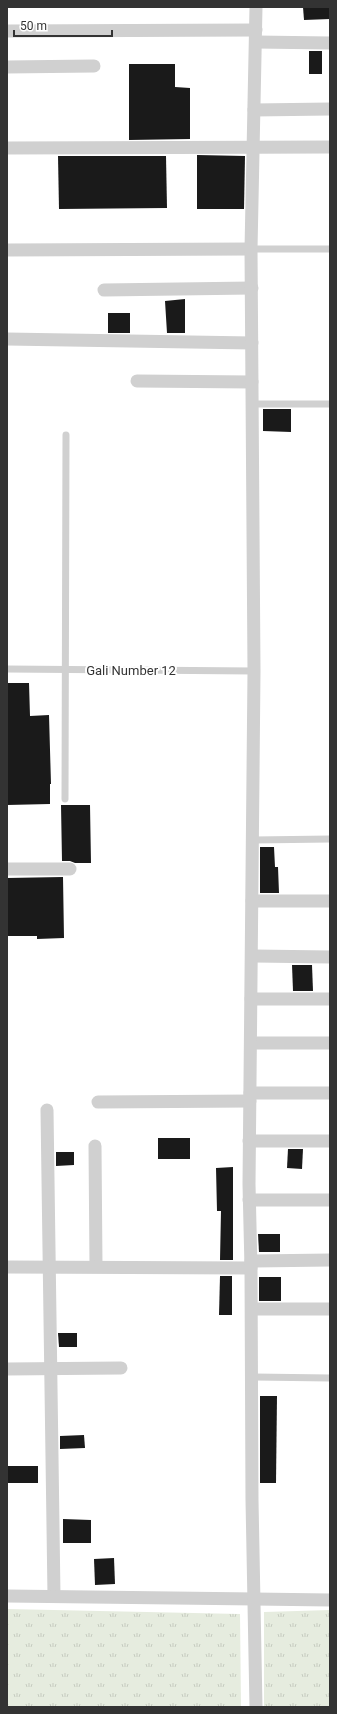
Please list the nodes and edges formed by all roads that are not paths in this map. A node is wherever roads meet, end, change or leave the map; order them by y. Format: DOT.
graph roads {
  1 [pos="256,7"];
  2 [pos="7,31"];
  3 [pos="256,36"];
  4 [pos="330,43"];
  5 [pos="94,66"];
  6 [pos="7,67"];
  7 [pos="330,109"];
  8 [pos="254,110"];
  9 [pos="253,147"];
  10 [pos="330,147"];
  11 [pos="7,148"];
  12 [pos="251,249"];
  13 [pos="330,249"];
  14 [pos="7,250"];
  15 [pos="252,288"];
  16 [pos="104,290"];
  17 [pos="7,339"];
  18 [pos="252,342"];
  19 [pos="137,381"];
  20 [pos="252,382"];
  21 [pos="253,404"];
  22 [pos="330,404"];
  23 [pos="66,435"];
  24 [pos="7,669"];
  25 [pos="66,670"];
  26 [pos="254,671"];
  27 [pos="66,800"];
  28 [pos="330,839"];
  29 [pos="252,840"];
  30 [pos="7,869"];
  31 [pos="70,869"];
  32 [pos="252,901"];
  33 [pos="330,901"];
  34 [pos="252,956"];
  35 [pos="330,957"];
  36 [pos="251,999"];
  37 [pos="330,999"];
  38 [pos="250,1043"];
  39 [pos="330,1043"];
  40 [pos="330,1093"];
  41 [pos="250,1097"];
  42 [pos="98,1102"];
  43 [pos="47,1110"];
  44 [pos="249,1141"];
  45 [pos="330,1141"];
  46 [pos="95,1146"];
  47 [pos="249,1200"];
  48 [pos="330,1200"];
  49 [pos="330,1260"];
  50 [pos="251,1264"];
  51 [pos="7,1266"];
  52 [pos="49,1266"];
  53 [pos="96,1266"];
  54 [pos="252,1309"];
  55 [pos="330,1309"];
  56 [pos="121,1368"];
  57 [pos="50,1369"];
  58 [pos="7,1370"];
  59 [pos="251,1377"];
  60 [pos="330,1378"];
  61 [pos="7,1596"];
  62 [pos="54,1596"];
  63 [pos="255,1598"];
  64 [pos="330,1600"];
  65 [pos="256,1707"];
  1 -- 3 [label="street"];
  2 -- 3 [label="street"];
  3 -- 4 [label="street"];
  3 -- 8 [label="street"];
  5 -- 6 [label="street"];
  7 -- 8 [label="street"];
  8 -- 9 [label="street"];
  9 -- 10 [label="street"];
  9 -- 11 [label="street"];
  9 -- 12 [label="street"];
  12 -- 13 [label="lane"];
  12 -- 14 [label="street"];
  12 -- 15 [label="street"];
  15 -- 16 [label="street"];
  15 -- 18 [label="street"];
  17 -- 18 [label="street"];
  18 -- 20 [label="street"];
  19 -- 20 [label="street"];
  20 -- 21 [label="street"];
  21 -- 22 [label="lane"];
  21 -- 26 [label="street"];
  23 -- 25 [label="lane"];
  24 -- 25 [label="lane, Gali Number 12"];
  25 -- 26 [label="lane, Gali Number 12"];
  25 -- 27 [label="lane"];
  26 -- 29 [label="street"];
  28 -- 29 [label="lane"];
  29 -- 32 [label="street"];
  30 -- 31 [label="street"];
  32 -- 33 [label="street"];
  32 -- 34 [label="street"];
  34 -- 35 [label="street"];
  34 -- 36 [label="street"];
  36 -- 37 [label="street"];
  36 -- 38 [label="street"];
  38 -- 39 [label="street"];
  38 -- 41 [label="street"];
  40 -- 41 [label="street"];
  41 -- 42 [label="street"];
  41 -- 44 [label="street"];
  43 -- 52 [label="street"];
  44 -- 45 [label="street"];
  44 -- 47 [label="street"];
  46 -- 53 [label="street"];
  47 -- 48 [label="street"];
  47 -- 50 [label="street"];
  49 -- 50 [label="street"];
  50 -- 53 [label="street"];
  50 -- 54 [label="street"];
  51 -- 52 [label="street"];
  52 -- 53 [label="street"];
  52 -- 57 [label="street"];
  54 -- 55 [label="street"];
  54 -- 59 [label="street"];
  56 -- 57 [label="street"];
  57 -- 58 [label="street"];
  57 -- 62 [label="street"];
  59 -- 60 [label="lane"];
  59 -- 63 [label="street"];
  61 -- 62 [label="street"];
  62 -- 63 [label="street"];
  63 -- 64 [label="street"];
  63 -- 65 [label="street"];
}
